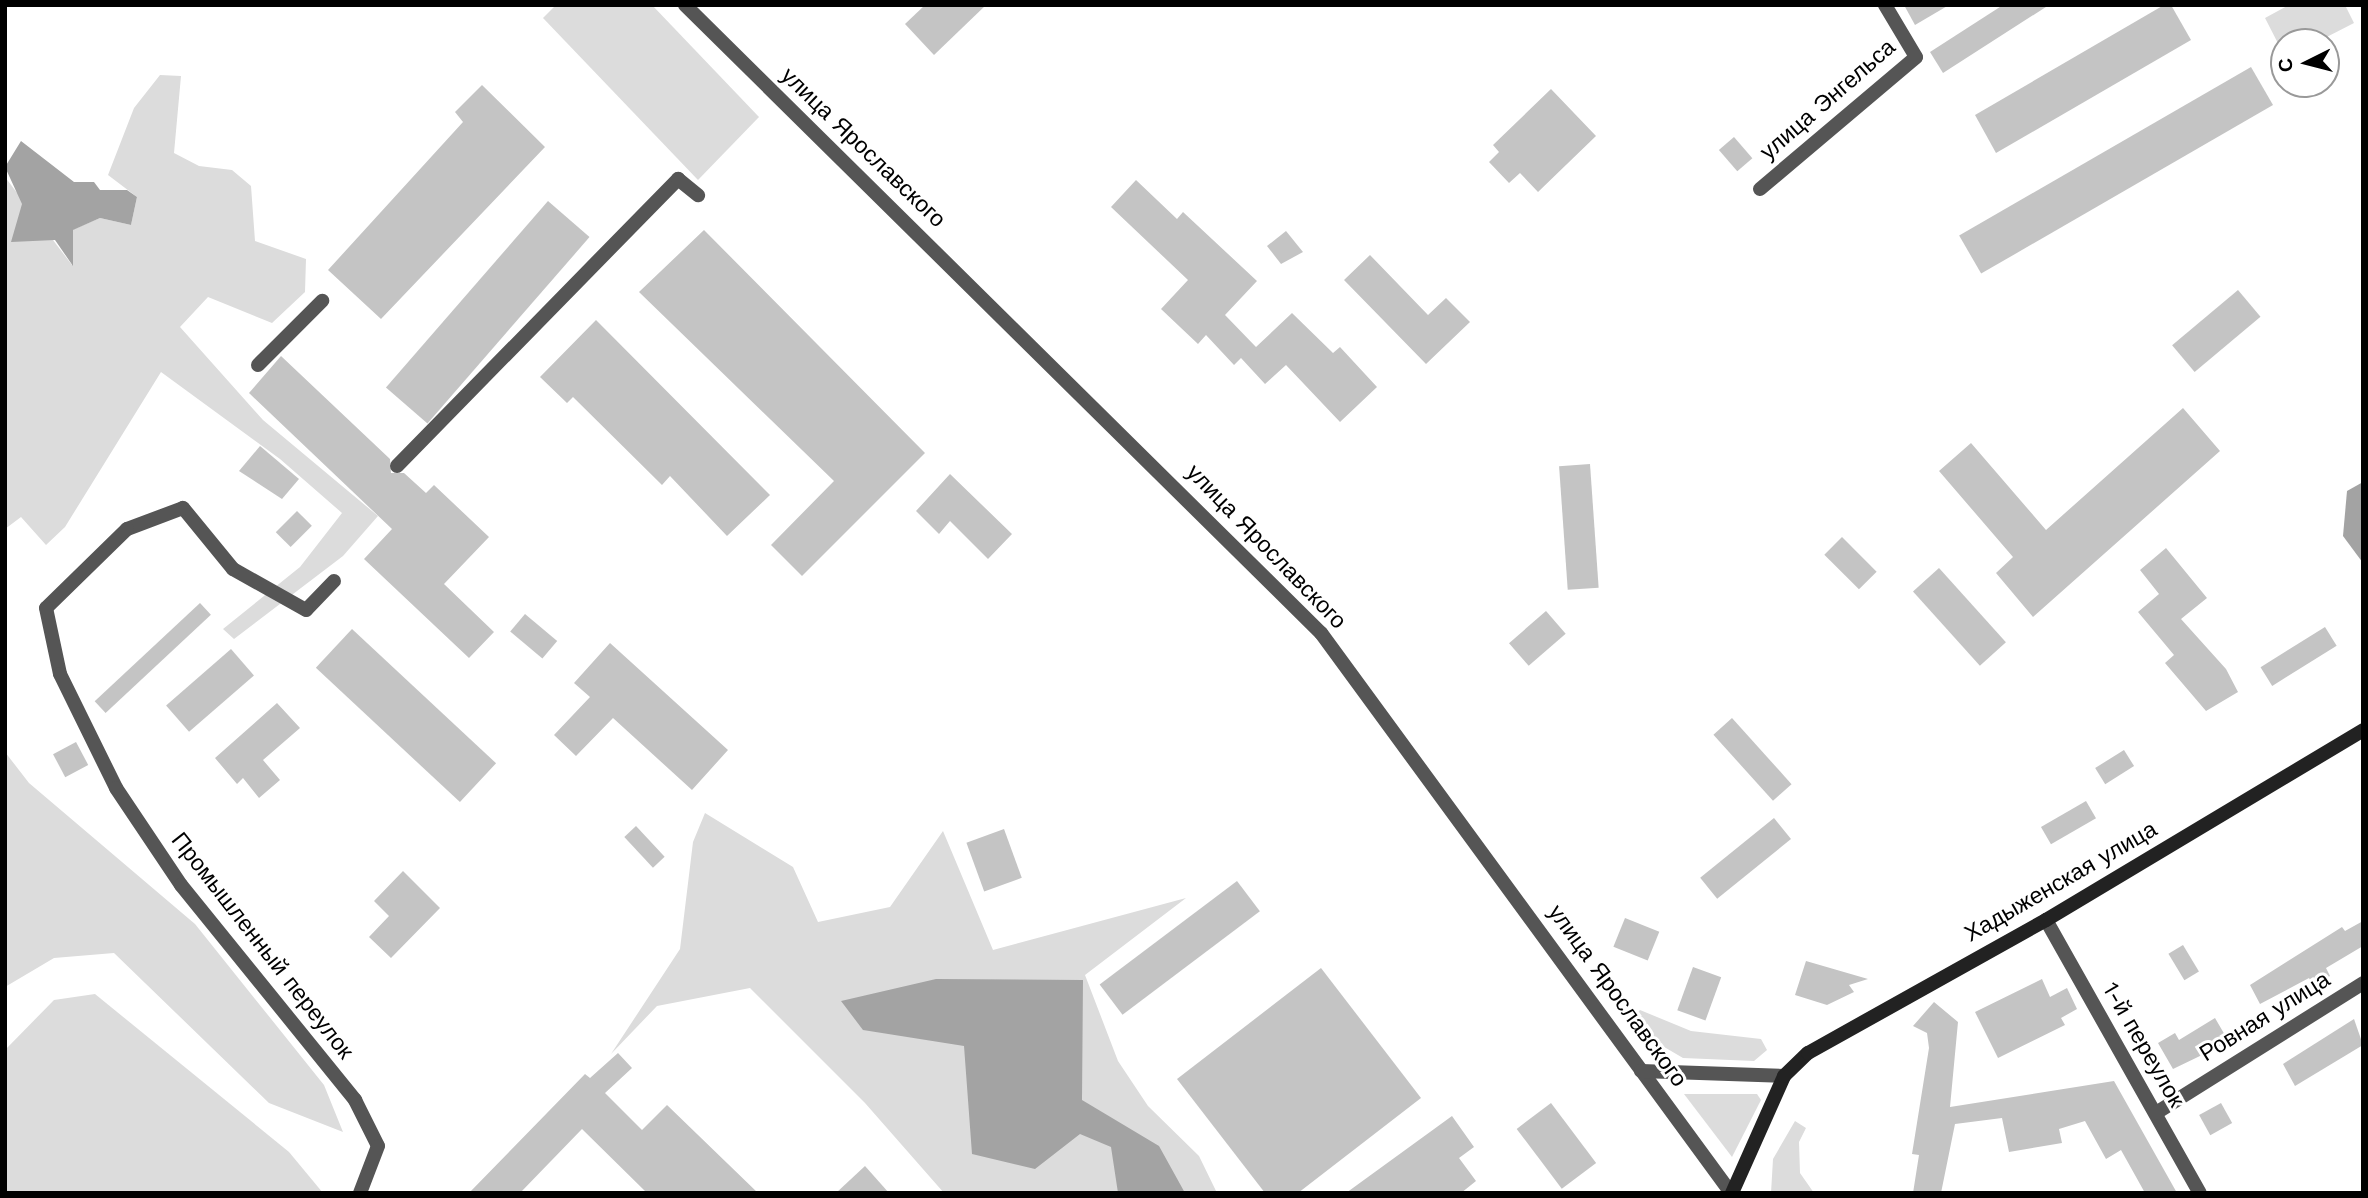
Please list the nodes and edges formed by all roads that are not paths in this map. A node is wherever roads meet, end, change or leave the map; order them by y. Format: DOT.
graph roads {
  1 [pos="685,5"];
  2 [pos="1885,5"];
  3 [pos="1760,189"];
  4 [pos="698,195"];
  5 [pos="322,301"];
  6 [pos="258,365"];
  7 [pos="397,466"];
  8 [pos="334,581"];
  9 [pos="2363,730"];
  10 [pos="2046,920"];
  11 [pos="2363,983"];
  12 [pos="1641,1071"];
  13 [pos="1784,1076"];
  14 [pos="2156,1113"];
  15 [pos="360,1193"];
  16 [pos="1732,1193"];
  17 [pos="2200,1193"];
  1 -- 12 [label="street, улица Ярославского"];
  2 -- 3 [label="street, улица Энгельса"];
  4 -- 7 [label="street"];
  5 -- 6 [label="street"];
  8 -- 15 [label="street, Промышленный переулок"];
  9 -- 10 [label="main road, Хадыженская улица"];
  10 -- 13 [label="main road, Хадыженская улица"];
  10 -- 14 [label="street, 1-й переулок"];
  11 -- 14 [label="street, Ровная улица"];
  12 -- 13 [label="street"];
  12 -- 16 [label="street, улица Ярославского"];
  13 -- 16 [label="main road, Хадыженская улица"];
  14 -- 17 [label="street, 1-й переулок"];
}
